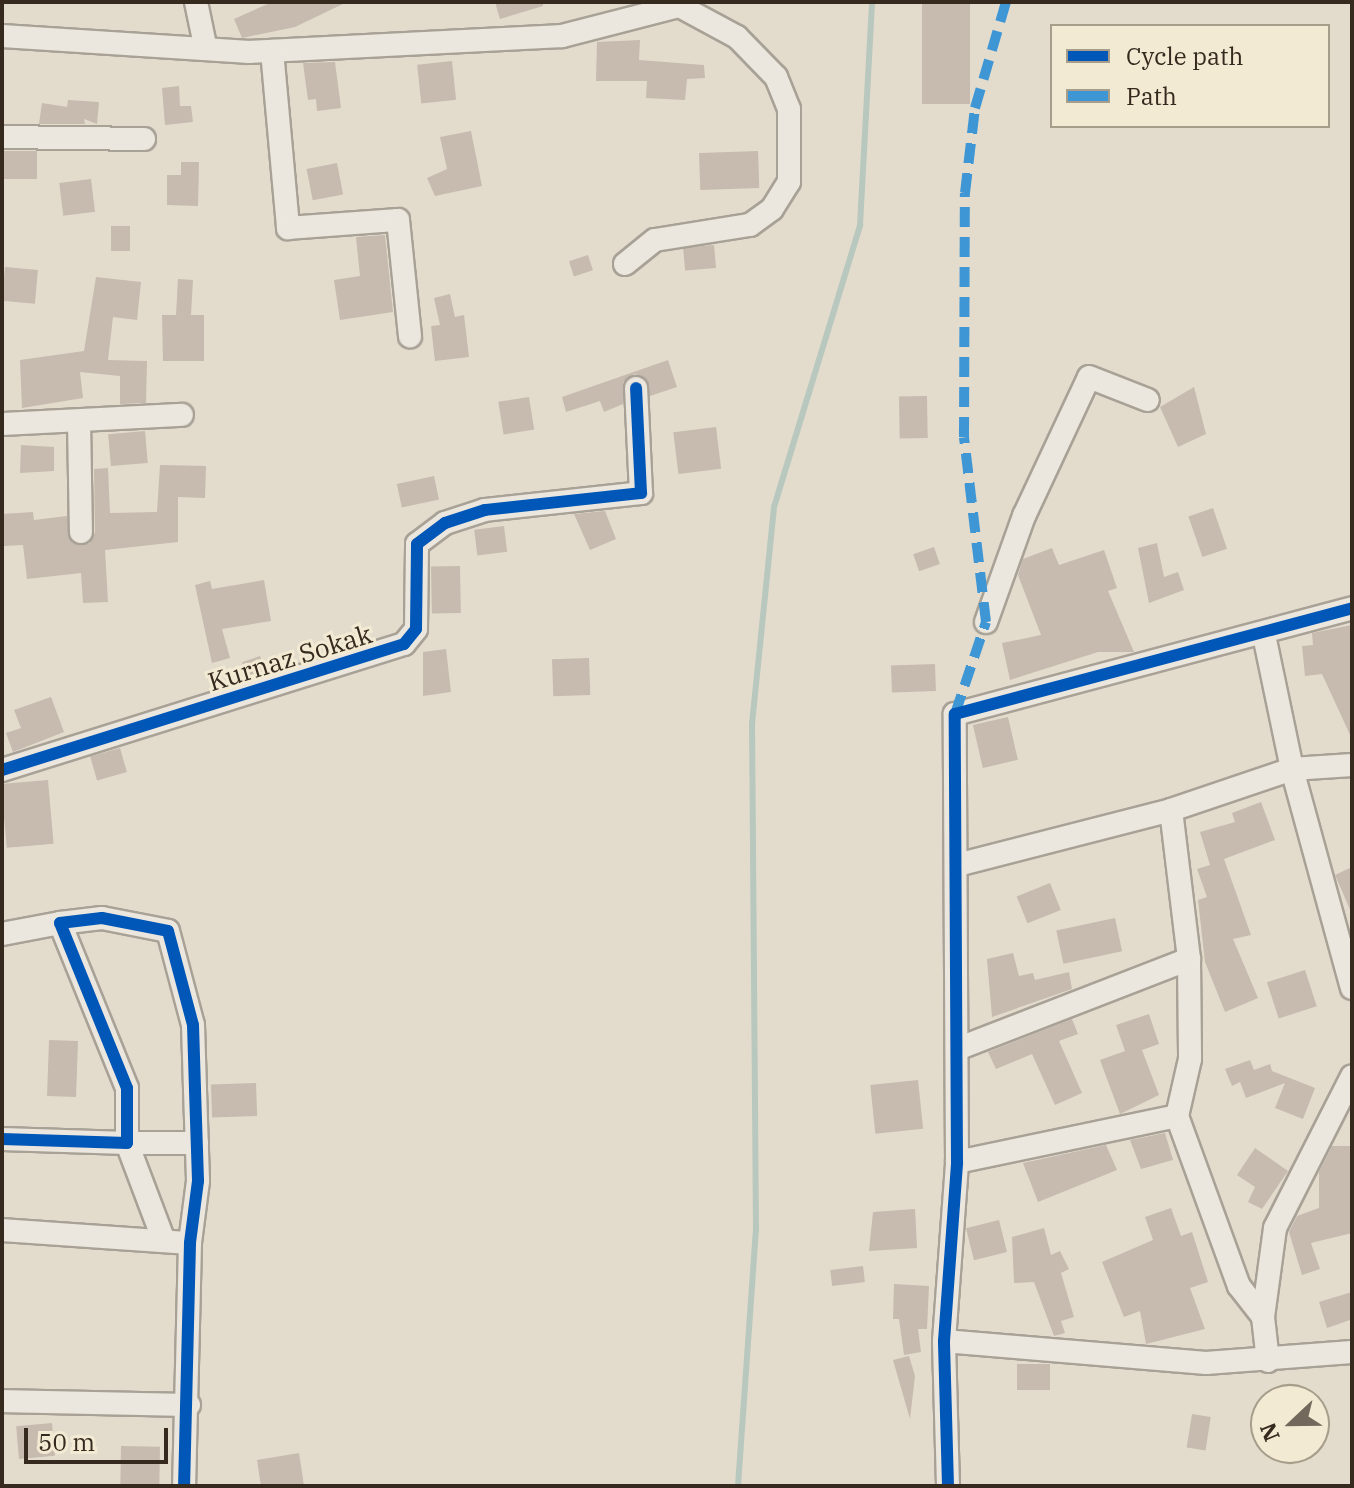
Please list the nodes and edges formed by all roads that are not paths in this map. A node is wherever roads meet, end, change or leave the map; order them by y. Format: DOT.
graph roads {
  1 [pos="196,2"];
  2 [pos="676,4"];
  3 [pos="2,36"];
  4 [pos="205,45"];
  5 [pos="272,51"];
  6 [pos="2,137"];
  7 [pos="144,139"];
  8 [pos="625,264"];
  9 [pos="410,336"];
  10 [pos="636,388"];
  11 [pos="1148,400"];
  12 [pos="182,415"];
  13 [pos="79,421"];
  14 [pos="2,424"];
  15 [pos="81,532"];
  16 [pos="1352,608"];
  17 [pos="986,622"];
  18 [pos="1264,635"];
  19 [pos="1352,765"];
  20 [pos="1292,769"];
  21 [pos="2,770"];
  22 [pos="1171,810"];
  23 [pos="957,865"];
  24 [pos="60,923"];
  25 [pos="2,934"];
  26 [pos="1189,959"];
  27 [pos="1352,988"];
  28 [pos="957,1049"];
  29 [pos="1352,1076"];
  30 [pos="1177,1116"];
  31 [pos="2,1139"];
  32 [pos="127,1143"];
  33 [pos="197,1143"];
  34 [pos="957,1162"];
  35 [pos="2,1230"];
  36 [pos="164,1241"];
  37 [pos="190,1243"];
  38 [pos="1263,1317"];
  39 [pos="944,1341"];
  40 [pos="1352,1352"];
  41 [pos="1268,1361"];
  42 [pos="2,1401"];
  43 [pos="189,1405"];
  44 [pos="184,1486"];
  45 [pos="948,1486"];
  1 -- 4 [label="street"];
  2 -- 5 [label="street"];
  2 -- 8 [label="street"];
  3 -- 4 [label="street"];
  4 -- 5 [label="street"];
  5 -- 9 [label="street"];
  6 -- 7 [label="street"];
  10 -- 21 [label="street, Kurnaz Sokak"];
  11 -- 17 [label="street"];
  12 -- 13 [label="street"];
  13 -- 14 [label="street"];
  13 -- 15 [label="street"];
  16 -- 18 [label="street"];
  18 -- 20 [label="street"];
  18 -- 23 [label="street"];
  19 -- 20 [label="street"];
  20 -- 22 [label="street"];
  20 -- 27 [label="street"];
  22 -- 23 [label="street"];
  22 -- 26 [label="street"];
  23 -- 28 [label="street"];
  24 -- 25 [label="street"];
  24 -- 32 [label="street"];
  24 -- 33 [label="street"];
  26 -- 28 [label="street"];
  26 -- 30 [label="street"];
  28 -- 34 [label="street"];
  29 -- 38 [label="street"];
  30 -- 34 [label="street"];
  30 -- 38 [label="street"];
  31 -- 32 [label="street"];
  32 -- 33 [label="street"];
  32 -- 36 [label="street"];
  33 -- 37 [label="street"];
  34 -- 39 [label="street"];
  35 -- 36 [label="street"];
  36 -- 37 [label="street"];
  37 -- 43 [label="street"];
  38 -- 41 [label="street"];
  39 -- 41 [label="street"];
  39 -- 45 [label="street"];
  40 -- 41 [label="street"];
  42 -- 43 [label="street"];
  43 -- 44 [label="street"];
}
